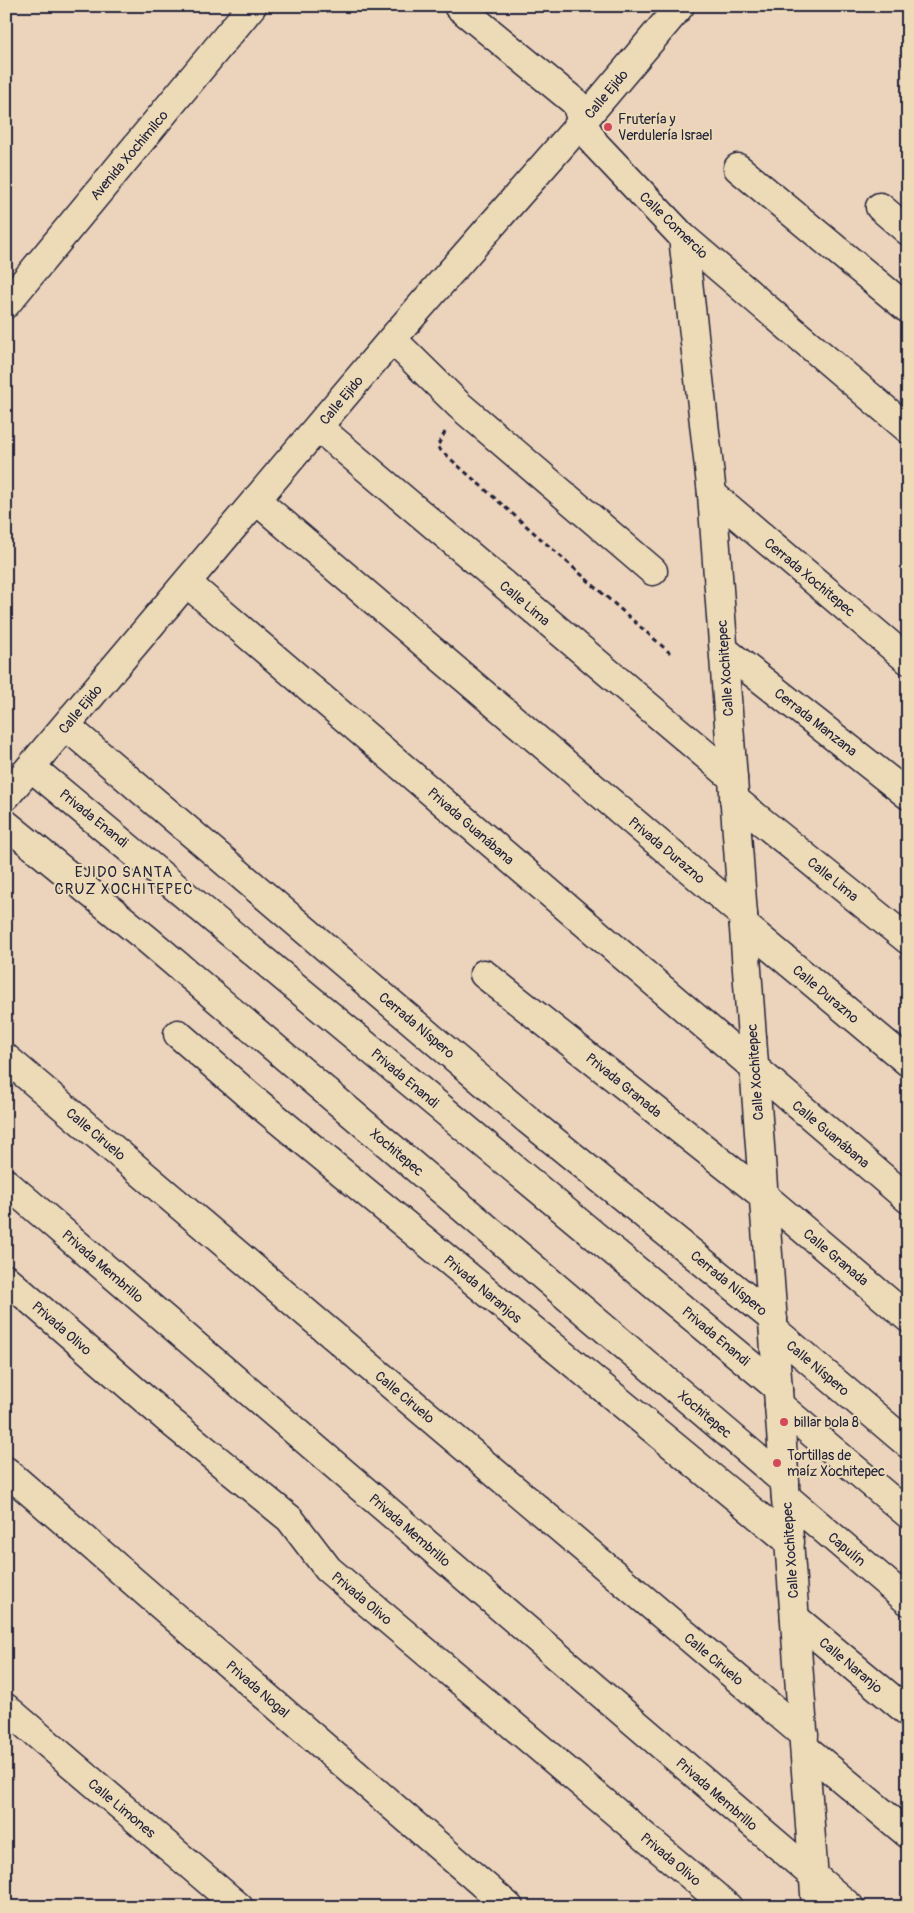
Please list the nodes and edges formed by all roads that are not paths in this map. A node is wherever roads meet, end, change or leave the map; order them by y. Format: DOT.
graph roads {
  1 [pos="252,6"];
  2 [pos="458,6"];
  3 [pos="680,6"];
  4 [pos="582,122"];
  5 [pos="738,168"];
  6 [pos="880,208"];
  7 [pos="908,231"];
  8 [pos="683,238"];
  9 [pos="6,304"];
  10 [pos="908,309"];
  11 [pos="392,339"];
  12 [pos="318,427"];
  13 [pos="908,430"];
  14 [pos="712,494"];
  15 [pos="256,500"];
  16 [pos="653,571"];
  17 [pos="187,583"];
  18 [pos="724,650"];
  19 [pos="908,660"];
  20 [pos="66,726"];
  21 [pos="32,767"];
  22 [pos="734,789"];
  23 [pos="908,795"];
  24 [pos="6,796"];
  25 [pos="6,824"];
  26 [pos="744,920"];
  27 [pos="908,940"];
  28 [pos="484,974"];
  29 [pos="178,1034"];
  30 [pos="6,1058"];
  31 [pos="908,1062"];
  32 [pos="754,1068"];
  33 [pos="6,1183"];
  34 [pos="764,1196"];
  35 [pos="908,1199"];
  36 [pos="6,1279"];
  37 [pos="908,1318"];
  38 [pos="773,1324"];
  39 [pos="779,1396"];
  40 [pos="908,1444"];
  41 [pos="6,1471"];
  42 [pos="785,1489"];
  43 [pos="908,1514"];
  44 [pos="790,1542"];
  45 [pos="908,1601"];
  46 [pos="795,1618"];
  47 [pos="6,1708"];
  48 [pos="908,1712"];
  49 [pos="804,1742"];
  50 [pos="908,1834"];
  51 [pos="814,1878"];
  52 [pos="239,1907"];
  53 [pos="509,1907"];
  54 [pos="728,1907"];
  55 [pos="816,1907"];
  56 [pos="850,1907"];
  1 -- 9 [label="street, Avenida Xochimilco"];
  2 -- 4 [label="street, Calle Comercio"];
  3 -- 4 [label="street, Calle Ejido"];
  4 -- 8 [label="street, Calle Comercio"];
  4 -- 11 [label="street, Calle Ejido"];
  5 -- 10 [label="street"];
  6 -- 7 [label="street"];
  8 -- 13 [label="street, Calle Comercio"];
  8 -- 14 [label="street, Calle Xochitepec"];
  11 -- 12 [label="street, Calle Ejido"];
  11 -- 16 [label="street"];
  12 -- 15 [label="street, Calle Ejido"];
  12 -- 22 [label="street, Calle Lima"];
  14 -- 18 [label="street, Calle Xochitepec"];
  14 -- 19 [label="street, Cerrada Xochitepec"];
  15 -- 17 [label="street, Calle Ejido"];
  15 -- 26 [label="street, Privada Durazno"];
  17 -- 20 [label="street, Calle Ejido"];
  17 -- 32 [label="street, Privada Guanábana"];
  18 -- 22 [label="street, Calle Xochitepec"];
  18 -- 23 [label="street, Cerrada Manzana"];
  20 -- 21 [label="street, Calle Ejido"];
  20 -- 38 [label="street, Cerrada Níspero"];
  21 -- 24 [label="street, Calle Ejido"];
  21 -- 39 [label="street, Privada Enandi"];
  22 -- 26 [label="street, Calle Xochitepec"];
  22 -- 27 [label="street, Calle Lima"];
  25 -- 42 [label="street, Xochitepec"];
  26 -- 31 [label="street, Calle Durazno"];
  26 -- 32 [label="street, Calle Xochitepec"];
  28 -- 34 [label="street, Privada Granada"];
  29 -- 44 [label="street, Privada Naranjos"];
  30 -- 49 [label="street, Calle Ciruelo"];
  32 -- 34 [label="street, Calle Xochitepec"];
  32 -- 35 [label="street, Calle Guanábana"];
  33 -- 51 [label="street, Privada Membrillo"];
  34 -- 37 [label="street, Calle Granada"];
  34 -- 38 [label="street, Calle Xochitepec"];
  36 -- 54 [label="street, Privada Olivo"];
  38 -- 39 [label="street, Calle Xochitepec"];
  38 -- 40 [label="street, Calle Níspero"];
  39 -- 42 [label="street, Calle Xochitepec"];
  39 -- 43 [label="street, Privada Enandi"];
  41 -- 53 [label="street, Privada Nogal"];
  42 -- 44 [label="street, Calle Xochitepec"];
  42 -- 45 [label="street, Capulín"];
  44 -- 46 [label="street, Calle Xochitepec"];
  46 -- 48 [label="street, Calle Naranjo"];
  46 -- 49 [label="street, Calle Xochitepec"];
  47 -- 52 [label="street, Calle Limones"];
  49 -- 50 [label="street, Calle Ciruelo"];
  49 -- 51 [label="street, Calle Xochitepec"];
  51 -- 55 [label="street, Calle Xochitepec"];
  51 -- 56 [label="street, Privada Membrillo"];
}
